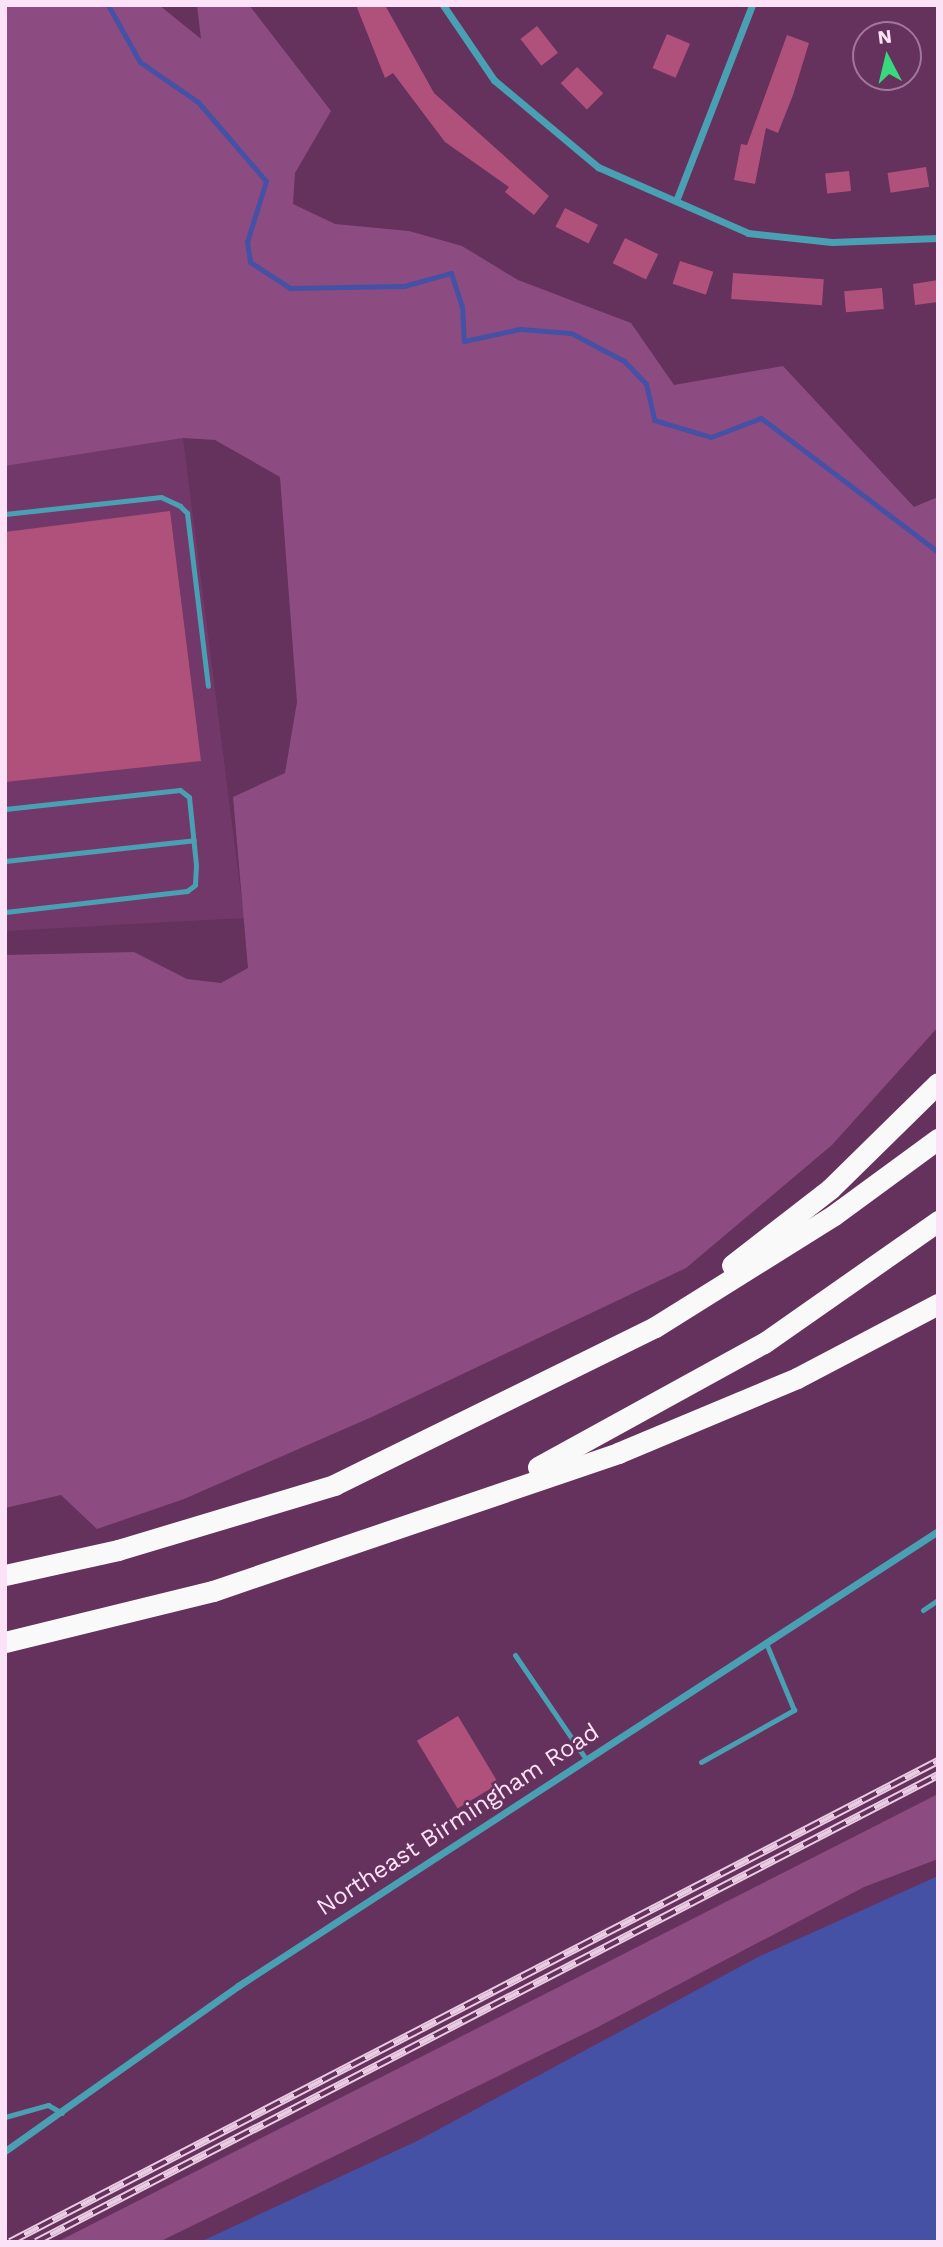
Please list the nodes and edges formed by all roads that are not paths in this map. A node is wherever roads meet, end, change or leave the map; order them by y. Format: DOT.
graph roads {
  1 [pos="443,5"];
  2 [pos="752,5"];
  3 [pos="676,201"];
  4 [pos="938,238"];
  5 [pos="5,514"];
  6 [pos="208,686"];
  7 [pos="5,809"];
  8 [pos="194,840"];
  9 [pos="5,861"];
  10 [pos="5,912"];
  11 [pos="938,1083"];
  12 [pos="938,1139"];
  13 [pos="938,1221"];
  14 [pos="938,1304"];
  15 [pos="655,1327"];
  16 [pos="487,1494"];
  17 [pos="938,1531"];
  18 [pos="5,1575"];
  19 [pos="938,1600"];
  20 [pos="923,1610"];
  21 [pos="5,1642"];
  22 [pos="766,1643"];
  23 [pos="515,1655"];
  24 [pos="586,1759"];
  25 [pos="701,1762"];
  26 [pos="62,2113"];
  27 [pos="5,2117"];
  28 [pos="5,2151"];
  1 -- 3 [label="street"];
  2 -- 3 [label="street"];
  3 -- 4 [label="street"];
  5 -- 6 [label="lane"];
  7 -- 8 [label="lane"];
  8 -- 9 [label="lane"];
  8 -- 10 [label="lane"];
  11 -- 15 [label="highway"];
  12 -- 15 [label="highway"];
  13 -- 16 [label="highway"];
  14 -- 16 [label="highway"];
  15 -- 18 [label="highway"];
  16 -- 21 [label="highway"];
  17 -- 22 [label="street, Northeast Birmingham Road"];
  19 -- 20 [label="lane"];
  22 -- 24 [label="street, Northeast Birmingham Road"];
  22 -- 25 [label="lane"];
  23 -- 24 [label="lane"];
  24 -- 26 [label="street, Northeast Birmingham Road"];
  26 -- 27 [label="lane"];
  26 -- 28 [label="street, Northeast Birmingham Road"];
}
